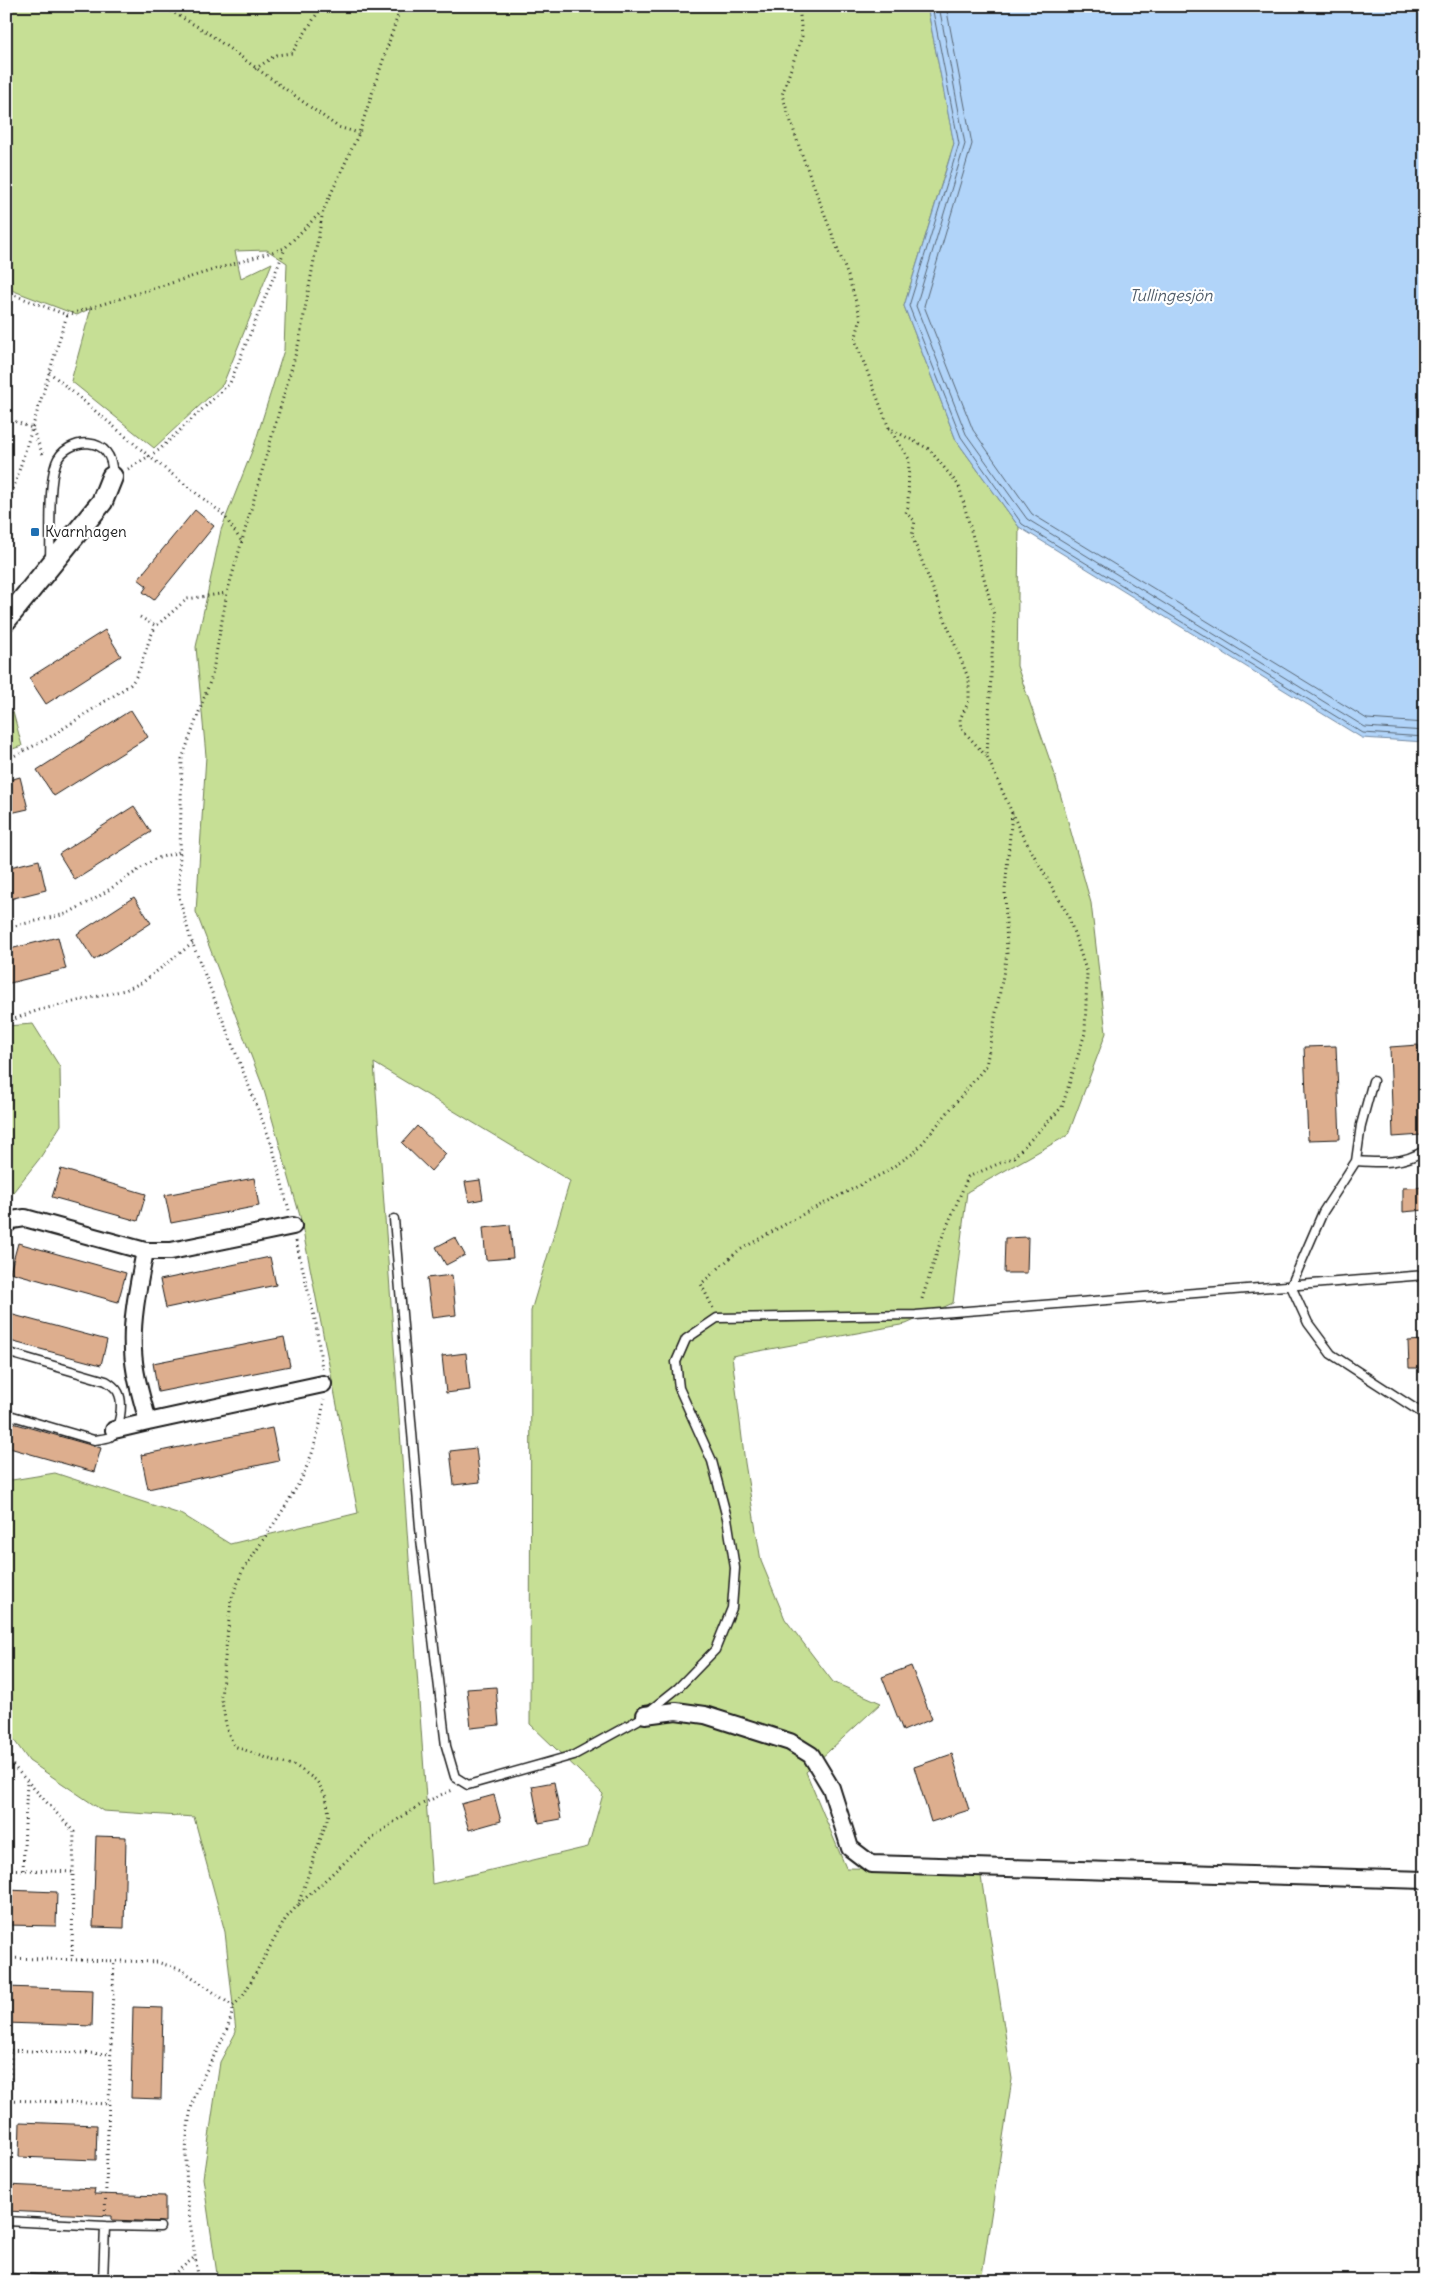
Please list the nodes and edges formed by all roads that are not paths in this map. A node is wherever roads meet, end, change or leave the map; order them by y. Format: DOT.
graph roads {
  1 [pos="112,477"];
  2 [pos="50,569"];
  3 [pos="6,620"];
  4 [pos="1373,1081"];
  5 [pos="1425,1150"];
  6 [pos="1356,1161"];
  7 [pos="394,1219"];
  8 [pos="6,1225"];
  9 [pos="293,1226"];
  10 [pos="145,1250"];
  11 [pos="1425,1274"];
  12 [pos="1291,1286"];
  13 [pos="6,1352"];
  14 [pos="323,1384"];
  15 [pos="6,1414"];
  16 [pos="1425,1415"];
  17 [pos="148,1422"];
  18 [pos="114,1430"];
  19 [pos="645,1715"];
  20 [pos="1425,1880"];
  21 [pos="6,2220"];
  22 [pos="105,2226"];
  23 [pos="160,2228"];
  24 [pos="6,2278"];
  25 [pos="69,2281"];
  26 [pos="103,2281"];
  1 -- 2 [label="street"];
  1 -- 2 [label="lane"];
  2 -- 3 [label="street"];
  4 -- 6 [label="lane"];
  5 -- 6 [label="lane"];
  6 -- 12 [label="lane"];
  7 -- 19 [label="lane"];
  8 -- 10 [label="street"];
  9 -- 10 [label="street"];
  10 -- 17 [label="street"];
  11 -- 12 [label="lane"];
  12 -- 16 [label="lane"];
  12 -- 19 [label="lane"];
  13 -- 18 [label="lane"];
  14 -- 17 [label="street"];
  15 -- 18 [label="lane"];
  17 -- 18 [label="street"];
  19 -- 20 [label="street"];
  21 -- 22 [label="lane"];
  22 -- 23 [label="lane"];
  22 -- 26 [label="lane"];
  24 -- 25 [label="lane"];
}
